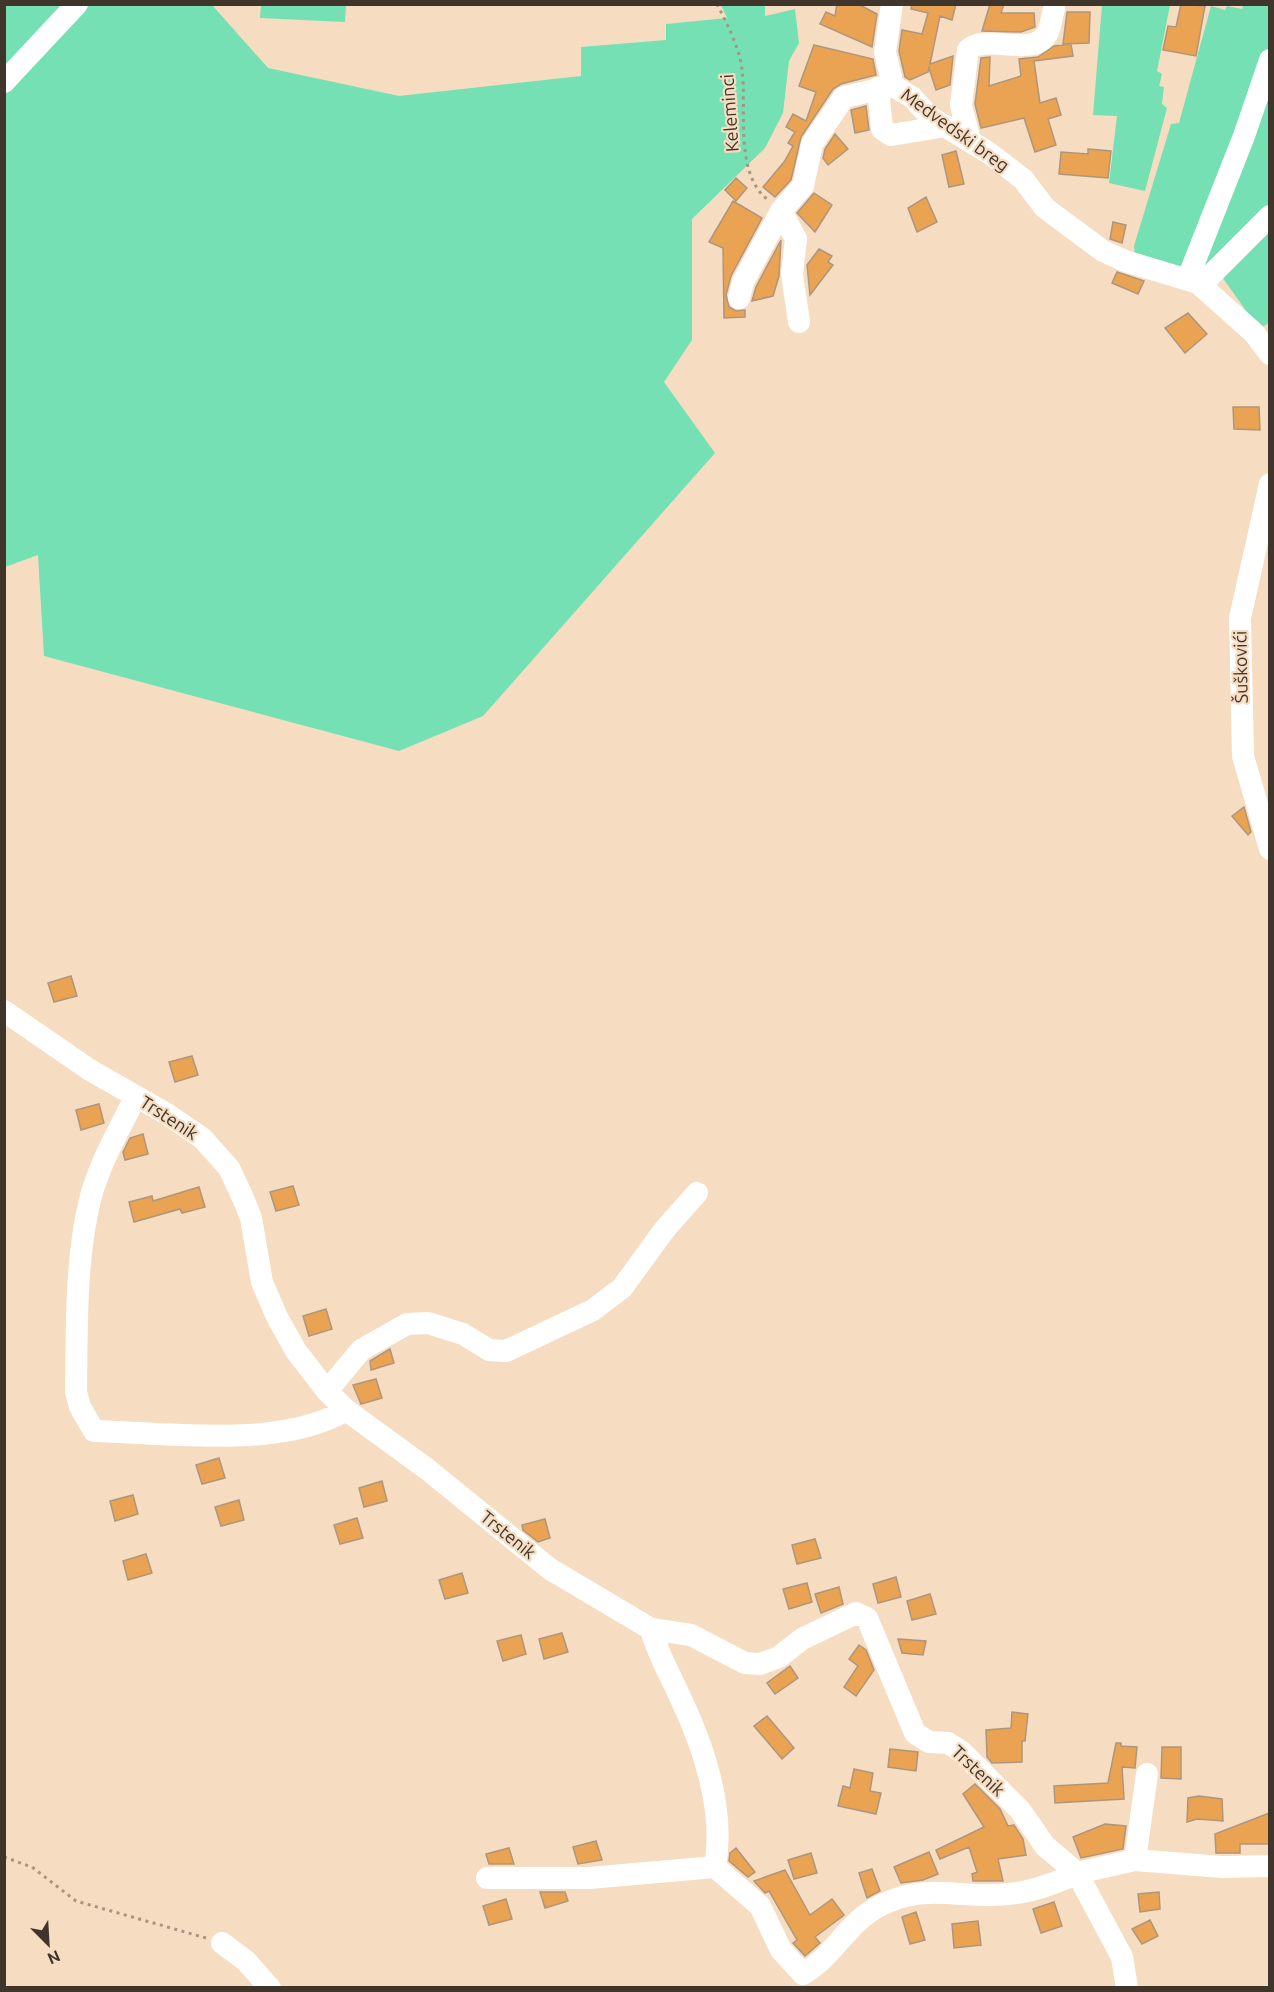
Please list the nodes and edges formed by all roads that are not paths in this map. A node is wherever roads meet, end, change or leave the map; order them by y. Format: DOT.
graph roads {
  1 [pos="78,4"];
  2 [pos="892,4"];
  3 [pos="1054,9"];
  4 [pos="1269,60"];
  5 [pos="4,82"];
  6 [pos="885,87"];
  7 [pos="946,126"];
  8 [pos="970,141"];
  9 [pos="782,211"];
  10 [pos="1269,216"];
  11 [pos="1198,283"];
  12 [pos="739,298"];
  13 [pos="799,322"];
  14 [pos="1269,354"];
  15 [pos="1269,484"];
  16 [pos="1269,849"];
  17 [pos="4,1011"];
  18 [pos="136,1096"];
  19 [pos="697,1193"];
  20 [pos="327,1391"];
  21 [pos="346,1410"];
  22 [pos="651,1629"];
  23 [pos="1148,1774"];
  24 [pos="1135,1860"];
  25 [pos="1269,1866"];
  26 [pos="715,1868"];
  27 [pos="1077,1873"];
  28 [pos="487,1878"];
  29 [pos="222,1942"];
  30 [pos="800,1981"];
  31 [pos="270,1988"];
  32 [pos="1127,1988"];
  1 -- 5 [label="street"];
  2 -- 6 [label="street, Medvedski breg"];
  3 -- 8 [label="street"];
  4 -- 11 [label="street"];
  6 -- 7 [label="street, Medvedski breg"];
  6 -- 7 [label="street"];
  6 -- 9 [label="street, Medvedski breg"];
  7 -- 8 [label="street, Medvedski breg"];
  8 -- 11 [label="street, Medvedski breg"];
  9 -- 12 [label="street, Medvedski breg"];
  9 -- 13 [label="street"];
  10 -- 11 [label="street"];
  11 -- 14 [label="street"];
  15 -- 16 [label="street, Šuškovići"];
  17 -- 18 [label="street, Trstenik"];
  18 -- 20 [label="street, Trstenik"];
  18 -- 21 [label="street"];
  19 -- 20 [label="street"];
  20 -- 21 [label="street, Trstenik"];
  21 -- 22 [label="street, Trstenik"];
  22 -- 26 [label="street"];
  22 -- 27 [label="street, Trstenik"];
  23 -- 24 [label="street"];
  24 -- 25 [label="street"];
  24 -- 27 [label="street"];
  26 -- 28 [label="street"];
  26 -- 30 [label="street"];
  27 -- 30 [label="street"];
  27 -- 32 [label="street, Trstenik"];
  29 -- 31 [label="street"];
}
